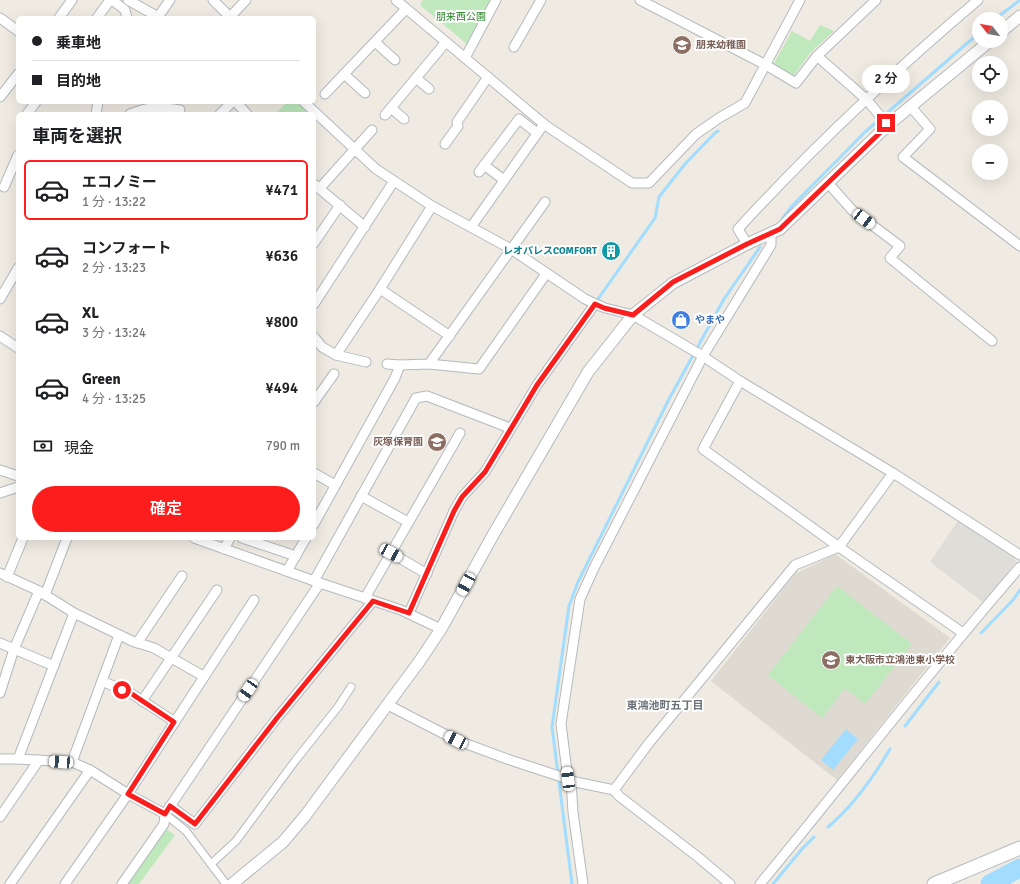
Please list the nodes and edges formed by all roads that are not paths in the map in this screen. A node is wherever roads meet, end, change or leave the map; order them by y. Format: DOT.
graph roads {
  1 [pos="72,0"];
  2 [pos="111,0"];
  3 [pos="128,0"];
  4 [pos="170,0"];
  5 [pos="213,0"];
  6 [pos="246,0"];
  7 [pos="396,0"];
  8 [pos="496,0"];
  9 [pos="541,0"];
  10 [pos="800,0"];
  11 [pos="876,0"];
  12 [pos="978,0"];
  13 [pos="643,1"];
  14 [pos="406,9"];
  15 [pos="60,16"];
  16 [pos="99,16"];
  17 [pos="126,16"];
  18 [pos="157,16"];
  19 [pos="160,16"];
  20 [pos="228,16"];
  21 [pos="230,16"];
  22 [pos="1020,16"];
  23 [pos="0,18"];
  24 [pos="1008,26"];
  25 [pos="16,30"];
  26 [pos="375,42"];
  27 [pos="446,42"];
  28 [pos="514,47"];
  29 [pos="982,48"];
  30 [pos="817,56"];
  31 [pos="465,58"];
  32 [pos="395,60"];
  33 [pos="766,65"];
  34 [pos="344,74"];
  35 [pos="488,76"];
  36 [pos="16,77"];
  37 [pos="416,78"];
  38 [pos="429,89"];
  39 [pos="365,93"];
  40 [pos="325,94"];
  41 [pos="0,97"];
  42 [pos="866,99"];
  43 [pos="230,104"];
  44 [pos="238,104"];
  45 [pos="306,104"];
  46 [pos="911,107"];
  47 [pos="180,110"];
  48 [pos="136,112"];
  49 [pos="222,112"];
  50 [pos="245,112"];
  51 [pos="315,112"];
  52 [pos="316,113"];
  53 [pos="404,119"];
  54 [pos="544,124"];
  55 [pos="887,124"];
  56 [pos="372,130"];
  57 [pos="537,133"];
  58 [pos="445,144"];
  59 [pos="354,148"];
  60 [pos="16,160"];
  61 [pos="504,180"];
  62 [pos="394,181"];
  63 [pos="828,183"];
  64 [pos="317,186"];
  65 [pos="4,187"];
  66 [pos="545,202"];
  67 [pos="340,205"];
  68 [pos="432,206"];
  69 [pos="365,227"];
  70 [pos="471,227"];
  71 [pos="771,233"];
  72 [pos="316,241"];
  73 [pos="747,244"];
  74 [pos="1020,246"];
  75 [pos="511,249"];
  76 [pos="16,271"];
  77 [pos="546,274"];
  78 [pos="380,289"];
  79 [pos="0,299"];
  80 [pos="316,301"];
  81 [pos="595,304"];
  82 [pos="633,315"];
  83 [pos="0,336"];
  84 [pos="450,336"];
  85 [pos="316,340"];
  86 [pos="992,341"];
  87 [pos="16,347"];
  88 [pos="336,355"];
  89 [pos="702,356"];
  90 [pos="366,362"];
  91 [pos="387,364"];
  92 [pos="429,364"];
  93 [pos="400,365"];
  94 [pos="334,374"];
  95 [pos="740,381"];
  96 [pos="316,399"];
  97 [pos="510,428"];
  98 [pos="460,432"];
  99 [pos="0,470"];
  100 [pos="316,474"];
  101 [pos="894,474"];
  102 [pos="16,475"];
  103 [pos="335,486"];
  104 [pos="16,488"];
  105 [pos="0,493"];
  106 [pos="361,496"];
  107 [pos="316,520"];
  108 [pos="408,522"];
  109 [pos="22,540"];
  110 [pos="66,540"];
  111 [pos="199,540"];
  112 [pos="229,540"];
  113 [pos="248,540"];
  114 [pos="305,540"];
  115 [pos="839,547"];
  116 [pos="224,549"];
  117 [pos="391,553"];
  118 [pos="1020,555"];
  119 [pos="296,556"];
  120 [pos="1020,567"];
  121 [pos="287,571"];
  122 [pos="427,574"];
  123 [pos="4,575"];
  124 [pos="182,576"];
  125 [pos="317,582"];
  126 [pos="217,590"];
  127 [pos="42,593"];
  128 [pos="369,599"];
  129 [pos="254,600"];
  130 [pos="74,613"];
  131 [pos="409,613"];
  132 [pos="441,629"];
  133 [pos="963,633"];
  134 [pos="119,635"];
  135 [pos="0,643"];
  136 [pos="137,643"];
  137 [pos="14,649"];
  138 [pos="172,658"];
  139 [pos="54,666"];
  140 [pos="204,676"];
  141 [pos="102,681"];
  142 [pos="351,687"];
  143 [pos="0,693"];
  144 [pos="142,701"];
  145 [pos="388,705"];
  146 [pos="174,722"];
  147 [pos="0,759"];
  148 [pos="18,759"];
  149 [pos="39,760"];
  150 [pos="72,762"];
  151 [pos="90,770"];
  152 [pos="568,780"];
  153 [pos="614,790"];
  154 [pos="128,794"];
  155 [pos="167,810"];
  156 [pos="0,818"];
  157 [pos="1020,848"];
  158 [pos="211,864"];
  159 [pos="10,884"];
  160 [pos="66,884"];
  161 [pos="122,884"];
  162 [pos="226,884"];
  163 [pos="232,884"];
  164 [pos="583,884"];
  165 [pos="730,884"];
  166 [pos="760,884"];
  167 [pos="934,884"];
  1 -- 15 [label="street"];
  2 -- 16 [label="street"];
  2 -- 17 [label="street"];
  3 -- 18 [label="street"];
  4 -- 19 [label="street"];
  5 -- 20 [label="street"];
  6 -- 21 [label="street"];
  7 -- 14 [label="street"];
  8 -- 31 [label="street"];
  9 -- 28 [label="street"];
  10 -- 33 [label="street"];
  11 -- 30 [label="street"];
  12 -- 42 [label="street"];
  13 -- 33 [label="street"];
  14 -- 26 [label="street"];
  14 -- 27 [label="street"];
  22 -- 24 [label="street"];
  23 -- 25 [label="street"];
  26 -- 32 [label="street"];
  26 -- 34 [label="street"];
  27 -- 31 [label="street"];
  27 -- 37 [label="street"];
  29 -- 46 [label="street"];
  30 -- 33 [label="street"];
  30 -- 42 [label="street"];
  31 -- 35 [label="street"];
  33 -- 54 [label="street"];
  34 -- 39 [label="street"];
  34 -- 40 [label="street"];
  35 -- 54 [label="street"];
  35 -- 58 [label="street"];
  36 -- 41 [label="street"];
  37 -- 38 [label="street"];
  37 -- 53 [label="street"];
  42 -- 55 [label="street"];
  42 -- 73 [label="street"];
  43 -- 49 [label="street"];
  44 -- 50 [label="street"];
  45 -- 51 [label="street"];
  46 -- 55 [label="street"];
  46 -- 74 [label="street"];
  47 -- 48 [label="street"];
  52 -- 59 [label="street"];
  54 -- 57 [label="street"];
  55 -- 63 [label="street"];
  56 -- 59 [label="street"];
  57 -- 61 [label="street"];
  57 -- 61 [label="street"];
  59 -- 62 [label="street"];
  59 -- 64 [label="street"];
  60 -- 65 [label="street"];
  61 -- 70 [label="street"];
  62 -- 68 [label="street"];
  62 -- 69 [label="street"];
  63 -- 71 [label="street"];
  63 -- 86 [label="street"];
  64 -- 67 [label="street"];
  66 -- 75 [label="street"];
  67 -- 69 [label="street"];
  67 -- 72 [label="street"];
  68 -- 70 [label="street"];
  68 -- 78 [label="street"];
  69 -- 80 [label="street"];
  70 -- 75 [label="street"];
  71 -- 73 [label="street"];
  71 -- 89 [label="street"];
  73 -- 82 [label="street"];
  75 -- 77 [label="street"];
  75 -- 84 [label="street"];
  76 -- 79 [label="street"];
  77 -- 81 [label="street"];
  77 -- 92 [label="street"];
  78 -- 84 [label="street"];
  78 -- 88 [label="street"];
  81 -- 82 [label="street"];
  81 -- 97 [label="street"];
  82 -- 89 [label="street"];
  82 -- 132 [label="street"];
  83 -- 87 [label="street"];
  84 -- 92 [label="street"];
  85 -- 88 [label="street"];
  88 -- 90 [label="street"];
  89 -- 95 [label="street"];
  89 -- 152 [label="street"];
  91 -- 93 [label="street"];
  92 -- 93 [label="street"];
  93 -- 103 [label="street"];
  94 -- 96 [label="street"];
  95 -- 101 [label="street"];
  95 -- 115 [label="street"];
  97 -- 106 [label="street"];
  97 -- 122 [label="street"];
  98 -- 108 [label="street"];
  99 -- 102 [label="street"];
  100 -- 103 [label="street"];
  101 -- 115 [label="street"];
  101 -- 118 [label="street"];
  103 -- 107 [label="street"];
  104 -- 105 [label="street"];
  106 -- 108 [label="street"];
  106 -- 125 [label="street"];
  108 -- 117 [label="street"];
  109 -- 123 [label="street"];
  110 -- 127 [label="street"];
  111 -- 116 [label="street"];
  112 -- 116 [label="street"];
  113 -- 119 [label="street"];
  114 -- 119 [label="street"];
  115 -- 133 [label="street"];
  115 -- 153 [label="street"];
  116 -- 121 [label="street"];
  117 -- 122 [label="street"];
  117 -- 128 [label="street"];
  119 -- 121 [label="street"];
  120 -- 133 [label="street"];
  121 -- 125 [label="street"];
  122 -- 131 [label="street"];
  123 -- 127 [label="street"];
  124 -- 136 [label="street"];
  125 -- 128 [label="street"];
  125 -- 155 [label="street"];
  126 -- 138 [label="street"];
  127 -- 130 [label="street"];
  127 -- 137 [label="street"];
  128 -- 131 [label="street"];
  128 -- 155 [label="street"];
  129 -- 140 [label="street"];
  130 -- 134 [label="street"];
  130 -- 139 [label="street"];
  131 -- 132 [label="street"];
  132 -- 145 [label="street"];
  133 -- 166 [label="street"];
  134 -- 136 [label="street"];
  134 -- 141 [label="street"];
  135 -- 137 [label="street"];
  136 -- 138 [label="street"];
  137 -- 139 [label="street"];
  137 -- 143 [label="street"];
  138 -- 140 [label="street"];
  138 -- 144 [label="street"];
  139 -- 148 [label="street"];
  140 -- 146 [label="street"];
  141 -- 144 [label="street"];
  141 -- 150 [label="street"];
  142 -- 158 [label="street"];
  144 -- 146 [label="street"];
  145 -- 152 [label="street"];
  145 -- 163 [label="street"];
  146 -- 154 [label="street"];
  147 -- 148 [label="street"];
  148 -- 149 [label="street"];
  149 -- 150 [label="street"];
  149 -- 156 [label="street"];
  150 -- 151 [label="street"];
  151 -- 154 [label="street"];
  151 -- 159 [label="street"];
  152 -- 153 [label="street"];
  152 -- 164 [label="street"];
  153 -- 165 [label="street"];
  154 -- 155 [label="street"];
  154 -- 160 [label="street"];
  155 -- 158 [label="street"];
  155 -- 161 [label="street"];
  157 -- 167 [label="main road"];
  158 -- 162 [label="street"];
}
